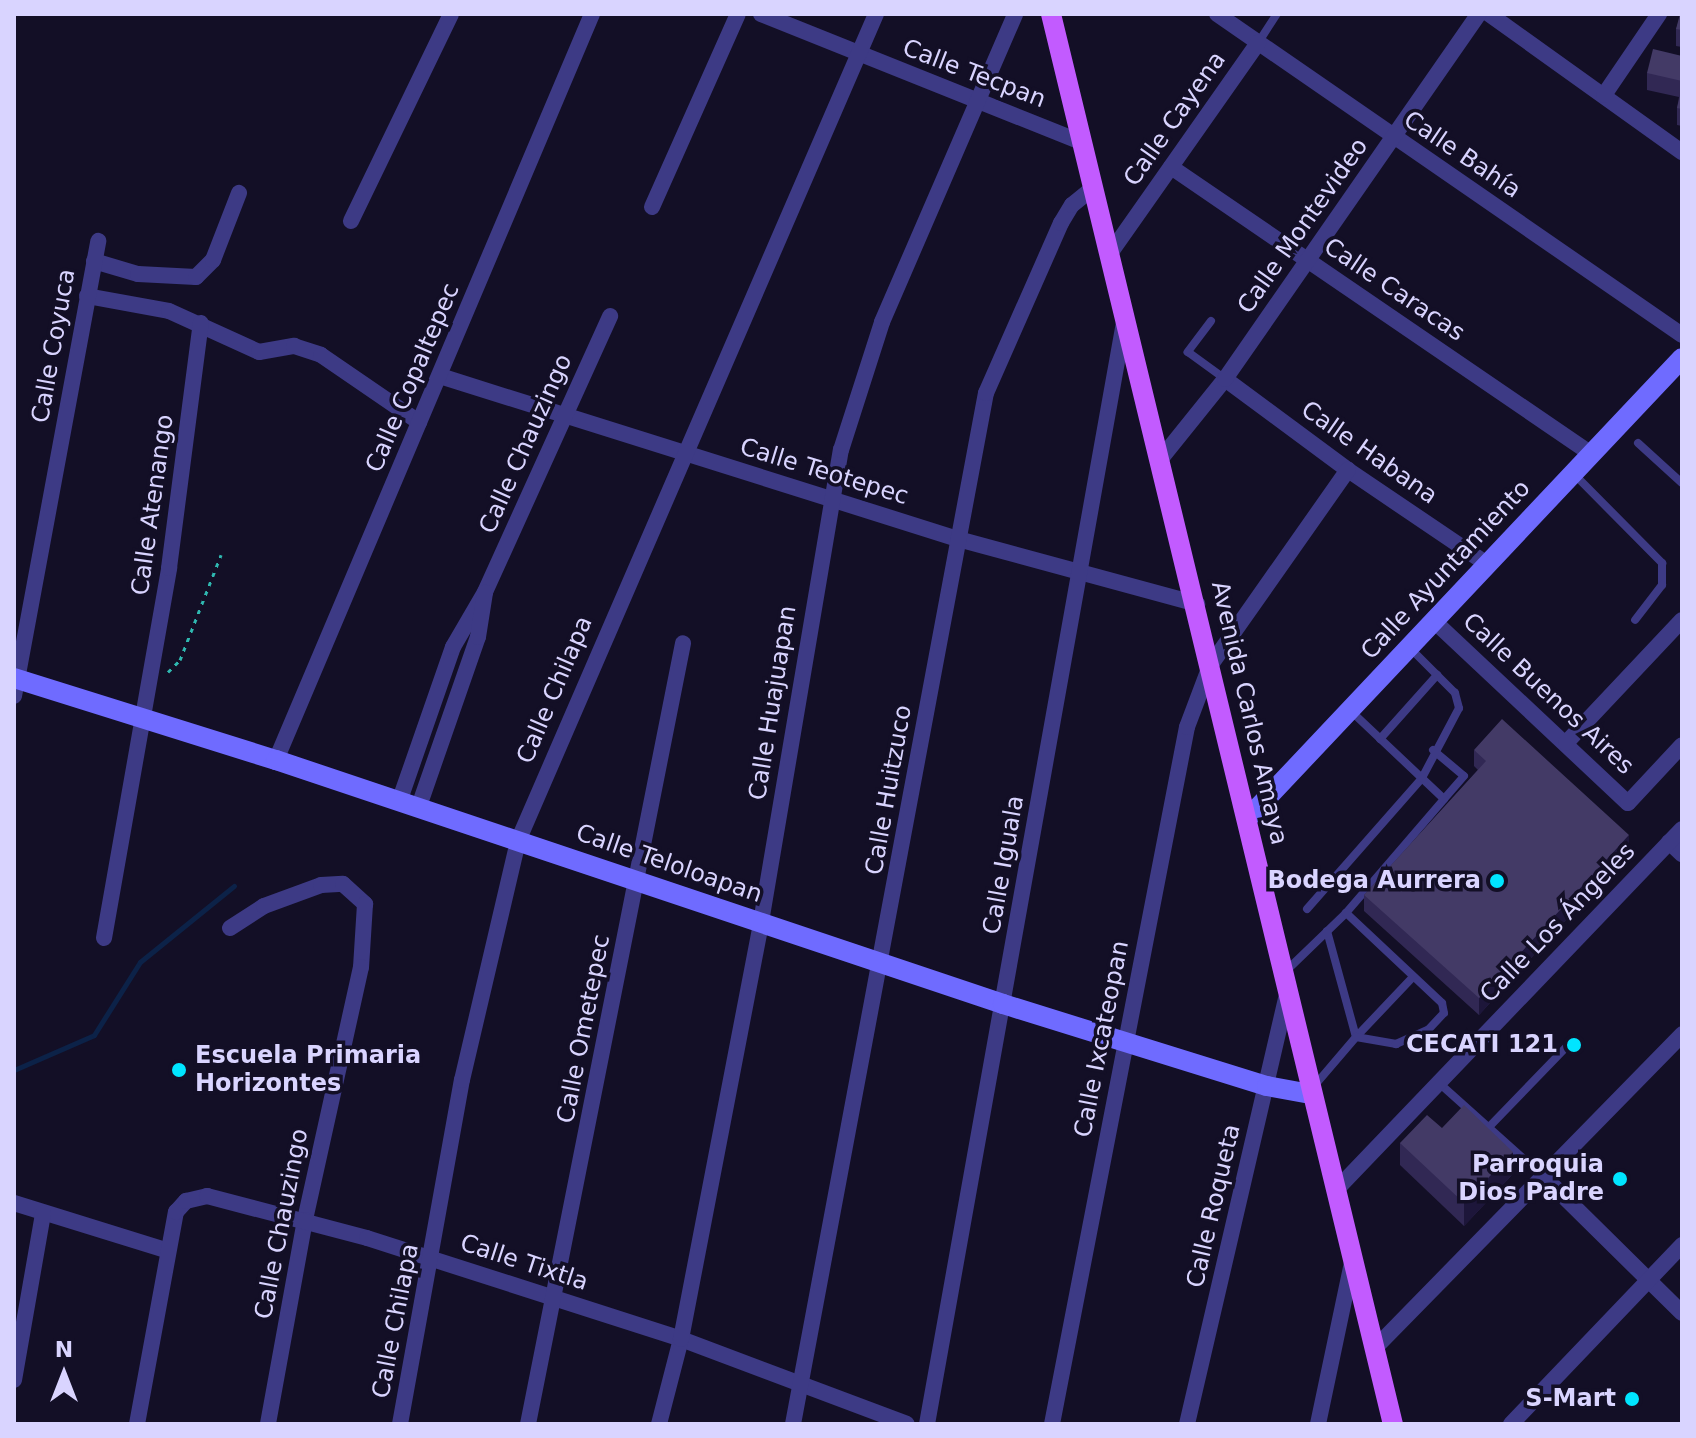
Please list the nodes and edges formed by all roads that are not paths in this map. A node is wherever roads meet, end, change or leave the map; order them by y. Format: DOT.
graph roads {
  1 [pos="451,14"];
  2 [pos="592,14"];
  3 [pos="738,14"];
  4 [pos="761,14"];
  5 [pos="876,14"];
  6 [pos="1015,14"];
  7 [pos="1051,14"];
  8 [pos="1217,14"];
  9 [pos="1277,14"];
  10 [pos="1479,14"];
  11 [pos="1489,14"];
  12 [pos="1659,14"];
  13 [pos="1258,43"];
  14 [pos="859,54"];
  15 [pos="1604,95"];
  16 [pos="978,102"];
  17 [pos="1394,138"];
  18 [pos="1081,142"];
  19 [pos="1682,152"];
  20 [pos="1171,167"];
  21 [pos="1093,188"];
  22 [pos="239,193"];
  23 [pos="652,207"];
  24 [pos="351,221"];
  25 [pos="98,241"];
  26 [pos="1111,252"];
  27 [pos="1308,260"];
  28 [pos="94,261"];
  29 [pos="87,296"];
  30 [pos="1125,314"];
  31 [pos="610,316"];
  32 [pos="1211,321"];
  33 [pos="201,323"];
  34 [pos="1682,335"];
  35 [pos="1682,358"];
  36 [pos="440,376"];
  37 [pos="1225,379"];
  38 [pos="567,417"];
  39 [pos="419,422"];
  40 [pos="1638,443"];
  41 [pos="682,453"];
  42 [pos="1590,453"];
  43 [pos="1159,461"];
  44 [pos="1348,470"];
  45 [pos="1573,472"];
  46 [pos="1682,483"];
  47 [pos="830,498"];
  48 [pos="958,539"];
  49 [pos="1487,564"];
  50 [pos="1081,573"];
  51 [pos="1197,604"];
  52 [pos="1635,620"];
  53 [pos="1682,620"];
  54 [pos="1434,621"];
  55 [pos="683,643"];
  56 [pos="1410,647"];
  57 [pos="1210,666"];
  58 [pos="1437,675"];
  59 [pos="15,684"];
  60 [pos="1350,711"];
  61 [pos="144,717"];
  62 [pos="1380,739"];
  63 [pos="1566,743"];
  64 [pos="1682,745"];
  65 [pos="1433,750"];
  66 [pos="276,760"];
  67 [pos="1422,778"];
  68 [pos="1444,799"];
  69 [pos="408,806"];
  70 [pos="1248,818"];
  71 [pos="1682,829"];
  72 [pos="518,841"];
  73 [pos="1676,848"];
  74 [pos="636,881"];
  75 [pos="1307,909"];
  76 [pos="1346,913"];
  77 [pos="761,922"];
  78 [pos="230,928"];
  79 [pos="1327,931"];
  80 [pos="104,938"];
  81 [pos="882,964"];
  82 [pos="1281,976"];
  83 [pos="1413,977"];
  84 [pos="1286,999"];
  85 [pos="1003,1004"];
  86 [pos="1682,1034"];
  87 [pos="1356,1037"];
  88 [pos="1572,1041"];
  89 [pos="1125,1043"];
  90 [pos="1438,1083"];
  91 [pos="1267,1086"];
  92 [pos="1310,1094"];
  93 [pos="1489,1127"];
  94 [pos="1543,1176"];
  95 [pos="1336,1190"];
  96 [pos="14,1203"];
  97 [pos="43,1213"];
  98 [pos="305,1220"];
  99 [pos="1682,1245"];
  100 [pos="166,1250"];
  101 [pos="432,1259"];
  102 [pos="1352,1262"];
  103 [pos="1647,1281"];
  104 [pos="557,1298"];
  105 [pos="1682,1313"];
  106 [pos="681,1339"];
  107 [pos="1375,1348"];
  108 [pos="14,1380"];
  109 [pos="803,1385"];
  110 [pos="137,1424"];
  111 [pos="268,1424"];
  112 [pos="400,1424"];
  113 [pos="528,1424"];
  114 [pos="659,1424"];
  115 [pos="793,1424"];
  116 [pos="907,1424"];
  117 [pos="927,1424"];
  118 [pos="1052,1424"];
  119 [pos="1187,1424"];
  120 [pos="1318,1424"];
  121 [pos="1393,1424"];
  122 [pos="1511,1424"];
  1 -- 24 [label="street"];
  2 -- 36 [label="street, Calle Copaltepec"];
  3 -- 23 [label="street"];
  4 -- 14 [label="street, Calle Tecpan"];
  5 -- 14 [label="street, Calle Chilapa"];
  6 -- 16 [label="street, Calle Huajuapan"];
  7 -- 18 [label="main road, Avenida Carlos Amaya"];
  8 -- 13 [label="street, Calle Bahía"];
  9 -- 13 [label="lane, Calle Cayena"];
  10 -- 17 [label="street, Calle Montevideo"];
  11 -- 15 [label="street"];
  12 -- 15 [label="street"];
  13 -- 17 [label="street, Calle Bahía"];
  13 -- 20 [label="street, Calle Cayena"];
  14 -- 16 [label="street, Calle Tecpan"];
  14 -- 41 [label="street, Calle Chilapa"];
  15 -- 19 [label="street"];
  16 -- 18 [label="street, Calle Tecpan"];
  16 -- 47 [label="street, Calle Huajuapan"];
  17 -- 27 [label="street, Calle Montevideo"];
  17 -- 34 [label="street, Calle Bahía"];
  18 -- 21 [label="main road, Avenida Carlos Amaya"];
  20 -- 26 [label="street, Calle Cayena"];
  20 -- 27 [label="street, Calle Caracas"];
  21 -- 26 [label="main road, Avenida Carlos Amaya"];
  21 -- 48 [label="street, Calle Huitzuco"];
  22 -- 28 [label="street"];
  25 -- 28 [label="street, Calle Coyuca"];
  26 -- 30 [label="main road, Avenida Carlos Amaya"];
  27 -- 37 [label="street, Calle Montevideo"];
  27 -- 42 [label="street, Calle Caracas"];
  28 -- 29 [label="street, Calle Coyuca"];
  29 -- 33 [label="street"];
  29 -- 59 [label="street, Calle Coyuca"];
  30 -- 43 [label="main road, Avenida Carlos Amaya"];
  30 -- 50 [label="street, Calle Iguala"];
  31 -- 38 [label="street, Calle Chauzingo"];
  32 -- 37 [label="lane"];
  33 -- 39 [label="street"];
  33 -- 61 [label="street, Calle Atenango"];
  35 -- 42 [label="street, Calle Ayuntamiento"];
  36 -- 38 [label="street, Calle Teotepec"];
  36 -- 39 [label="street, Calle Copaltepec"];
  37 -- 43 [label="street, Calle Montevideo"];
  37 -- 44 [label="street, Calle Habana"];
  38 -- 41 [label="street, Calle Teotepec"];
  38 -- 69 [label="street, Calle Chauzingo"];
  39 -- 66 [label="street, Calle Copaltepec"];
  40 -- 46 [label="lane"];
  41 -- 47 [label="street, Calle Teotepec"];
  41 -- 72 [label="street, Calle Chilapa"];
  42 -- 45 [label="street, Calle Ayuntamiento"];
  43 -- 51 [label="main road, Avenida Carlos Amaya"];
  44 -- 49 [label="street, Calle Habana"];
  44 -- 57 [label="street, Calle Ixcateopan"];
  45 -- 49 [label="street, Calle Ayuntamiento"];
  45 -- 52 [label="lane"];
  47 -- 48 [label="street, Calle Teotepec"];
  47 -- 77 [label="street, Calle Huajuapan"];
  48 -- 50 [label="street, Calle Teotepec"];
  48 -- 81 [label="street, Calle Huitzuco"];
  49 -- 54 [label="street, Calle Ayuntamiento"];
  50 -- 51 [label="street, Calle Teotepec"];
  50 -- 85 [label="street, Calle Iguala"];
  51 -- 57 [label="main road, Avenida Carlos Amaya"];
  53 -- 63 [label="street"];
  54 -- 56 [label="street, Calle Ayuntamiento"];
  54 -- 63 [label="street, Calle Buenos Aires"];
  55 -- 74 [label="street, Calle Ometepec"];
  56 -- 58 [label="lane"];
  56 -- 60 [label="street, Calle Ayuntamiento"];
  57 -- 70 [label="main road, Avenida Carlos Amaya"];
  57 -- 89 [label="street, Calle Ixcateopan"];
  58 -- 62 [label="lane"];
  58 -- 65 [label="lane"];
  59 -- 61 [label="street, Calle Teloloapan"];
  60 -- 62 [label="lane"];
  60 -- 70 [label="street, Calle Ayuntamiento"];
  61 -- 66 [label="street, Calle Teloloapan"];
  61 -- 80 [label="street, Calle Atenango"];
  62 -- 67 [label="lane"];
  63 -- 64 [label="street, Calle Buenos Aires"];
  65 -- 67 [label="lane"];
  65 -- 68 [label="lane"];
  66 -- 69 [label="street, Calle Teloloapan"];
  67 -- 68 [label="lane"];
  67 -- 75 [label="lane"];
  68 -- 76 [label="lane"];
  69 -- 72 [label="street, Calle Teloloapan"];
  70 -- 82 [label="main road, Avenida Carlos Amaya"];
  71 -- 73 [label="street, Calle Los Ángeles"];
  72 -- 74 [label="street, Calle Teloloapan"];
  72 -- 101 [label="street, Calle Chilapa"];
  73 -- 90 [label="street, Calle Los Ángeles"];
  74 -- 77 [label="street, Calle Teloloapan"];
  74 -- 104 [label="street, Calle Ometepec"];
  76 -- 79 [label="lane"];
  76 -- 83 [label="lane"];
  77 -- 81 [label="street, Calle Teloloapan"];
  77 -- 106 [label="street, Calle Huajuapan"];
  78 -- 98 [label="street, Calle Chauzingo"];
  79 -- 82 [label="lane"];
  79 -- 87 [label="lane"];
  81 -- 85 [label="street, Calle Teloloapan"];
  81 -- 109 [label="street, Calle Huitzuco"];
  82 -- 84 [label="main road, Avenida Carlos Amaya"];
  83 -- 87 [label="lane"];
  83 -- 87 [label="lane"];
  84 -- 91 [label="street, Calle Roqueta"];
  84 -- 92 [label="main road, Avenida Carlos Amaya"];
  85 -- 89 [label="street, Calle Teloloapan"];
  85 -- 117 [label="street, Calle Iguala"];
  86 -- 94 [label="street"];
  87 -- 92 [label="lane"];
  88 -- 93 [label="lane"];
  89 -- 91 [label="street, Calle Teloloapan"];
  89 -- 118 [label="street, Calle Ixcateopan"];
  90 -- 93 [label="lane"];
  90 -- 95 [label="street, Calle Los Ángeles"];
  91 -- 92 [label="street, Calle Teloloapan"];
  91 -- 119 [label="street, Calle Roqueta"];
  92 -- 95 [label="main road, Avenida Carlos Amaya"];
  93 -- 94 [label="lane"];
  94 -- 103 [label="street"];
  94 -- 107 [label="street"];
  95 -- 102 [label="main road, Avenida Carlos Amaya"];
  96 -- 97 [label="street"];
  97 -- 100 [label="street"];
  97 -- 108 [label="street"];
  98 -- 100 [label="street, Calle Tixtla"];
  98 -- 101 [label="street, Calle Tixtla"];
  98 -- 111 [label="street, Calle Chauzingo"];
  99 -- 103 [label="street"];
  100 -- 110 [label="street"];
  101 -- 104 [label="street, Calle Tixtla"];
  101 -- 112 [label="street, Calle Chilapa"];
  102 -- 107 [label="main road, Avenida Carlos Amaya"];
  102 -- 120 [label="street"];
  103 -- 105 [label="street"];
  103 -- 122 [label="street"];
  104 -- 106 [label="street, Calle Tixtla"];
  104 -- 113 [label="street, Calle Ometepec"];
  106 -- 109 [label="street, Calle Tixtla"];
  106 -- 114 [label="street, Calle Huajuapan"];
  107 -- 121 [label="main road, Avenida Carlos Amaya"];
  109 -- 115 [label="street, Calle Huitzuco"];
  109 -- 116 [label="street, Calle Tixtla"];
}
